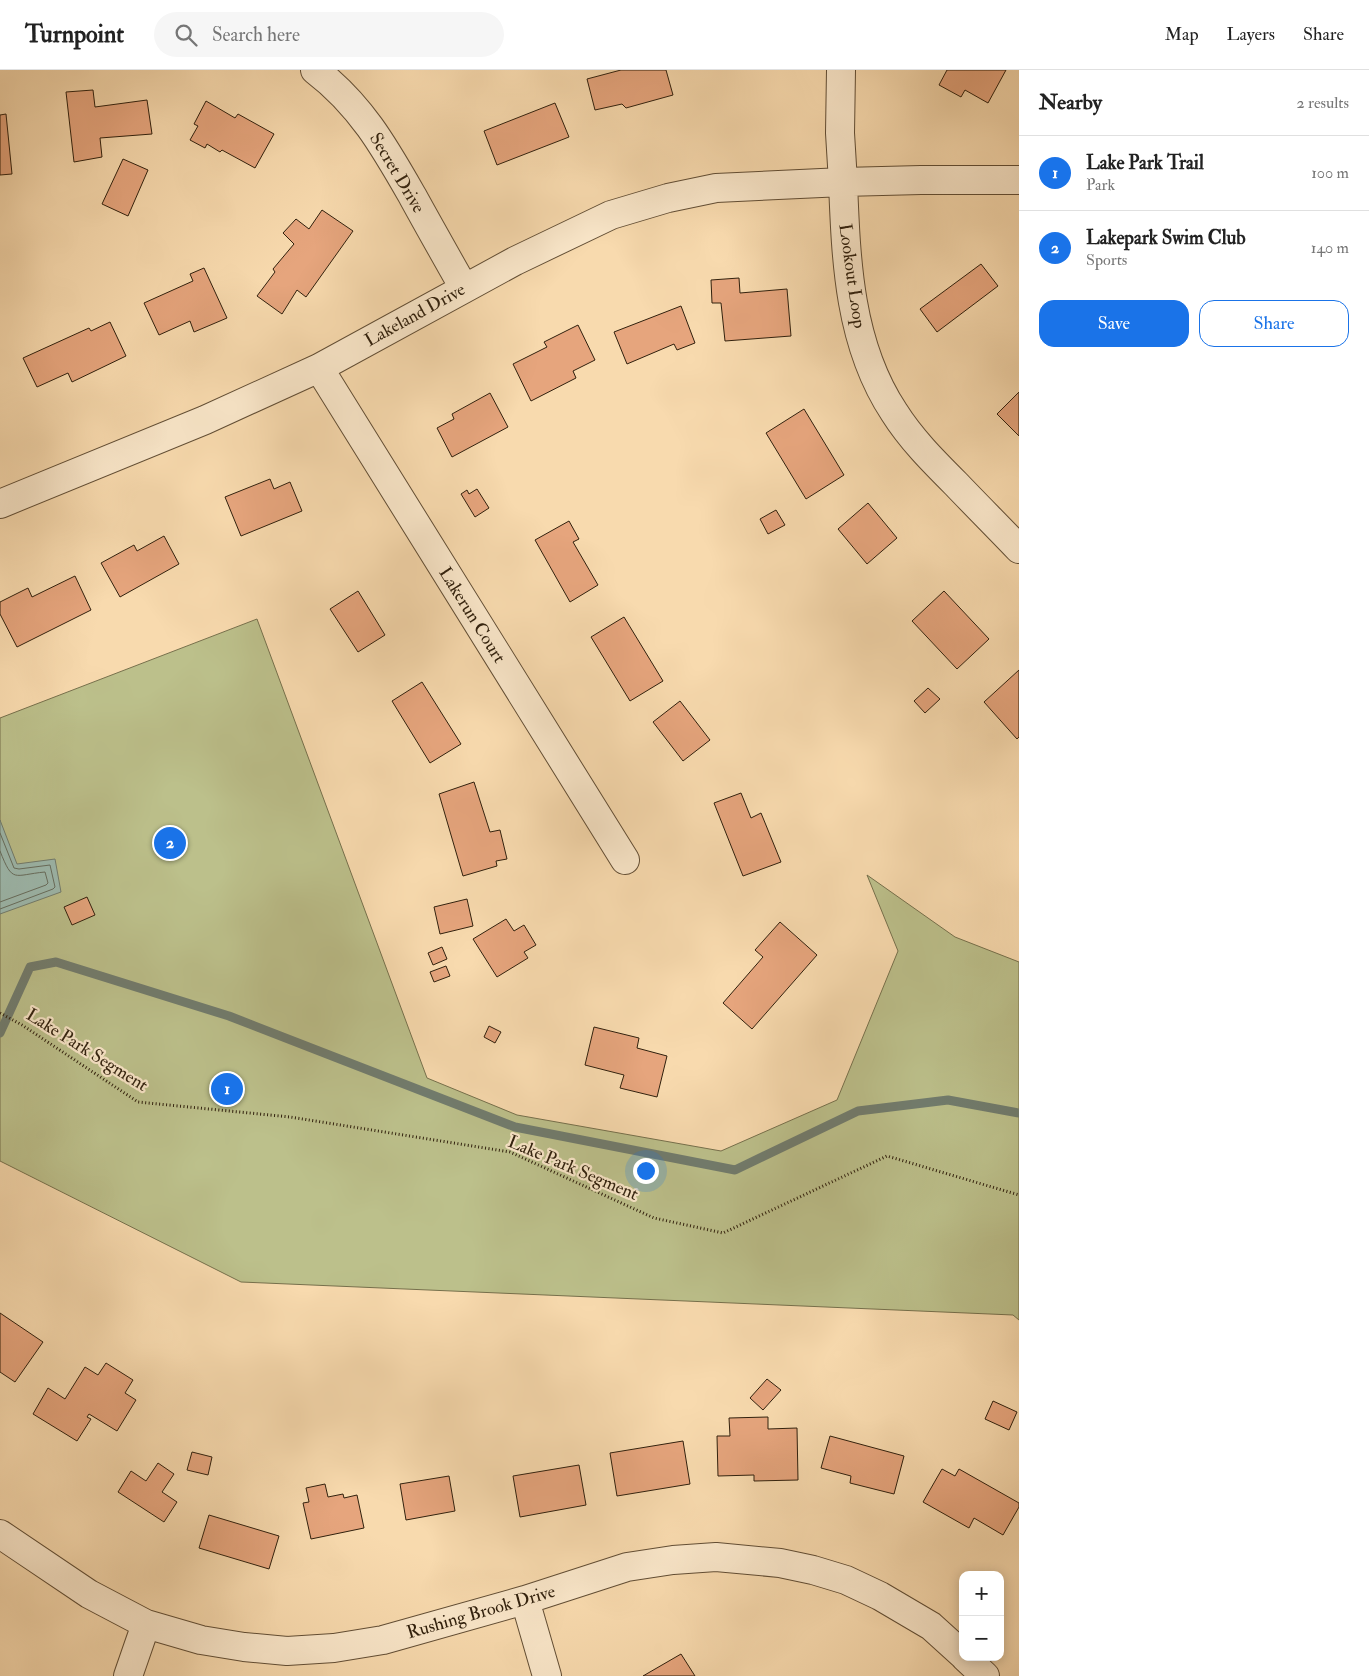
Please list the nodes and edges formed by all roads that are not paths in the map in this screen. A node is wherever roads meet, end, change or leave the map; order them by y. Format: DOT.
graph roads {
  1 [pos="315,70"];
  2 [pos="841,70"];
  3 [pos="1019,180"];
  4 [pos="843,182"];
  5 [pos="464,288"];
  6 [pos="319,368"];
  7 [pos="0,504"];
  8 [pos="1019,549"];
  9 [pos="625,860"];
  10 [pos="0,1534"];
  11 [pos="526,1600"];
  12 [pos="146,1624"];
  13 [pos="959,1651"];
  14 [pos="969,1661"];
  15 [pos="128,1676"];
  16 [pos="547,1676"];
  17 [pos="985,1676"];
  1 -- 5 [label="street, Secret Drive"];
  2 -- 4 [label="street, Lookout Loop"];
  3 -- 4 [label="street"];
  4 -- 5 [label="street, Lakeland Drive"];
  4 -- 8 [label="street, Lookout Loop"];
  5 -- 6 [label="street, Lakeland Drive"];
  6 -- 7 [label="street, Lakeland Drive"];
  6 -- 9 [label="street, Lakerun Court"];
  10 -- 12 [label="street, Rushing Brook Drive"];
  11 -- 12 [label="street, Rushing Brook Drive"];
  11 -- 13 [label="street, Rushing Brook Drive"];
  11 -- 16 [label="street"];
  12 -- 15 [label="street"];
  14 -- 17 [label="street, Rushing Brook Drive"];
}
